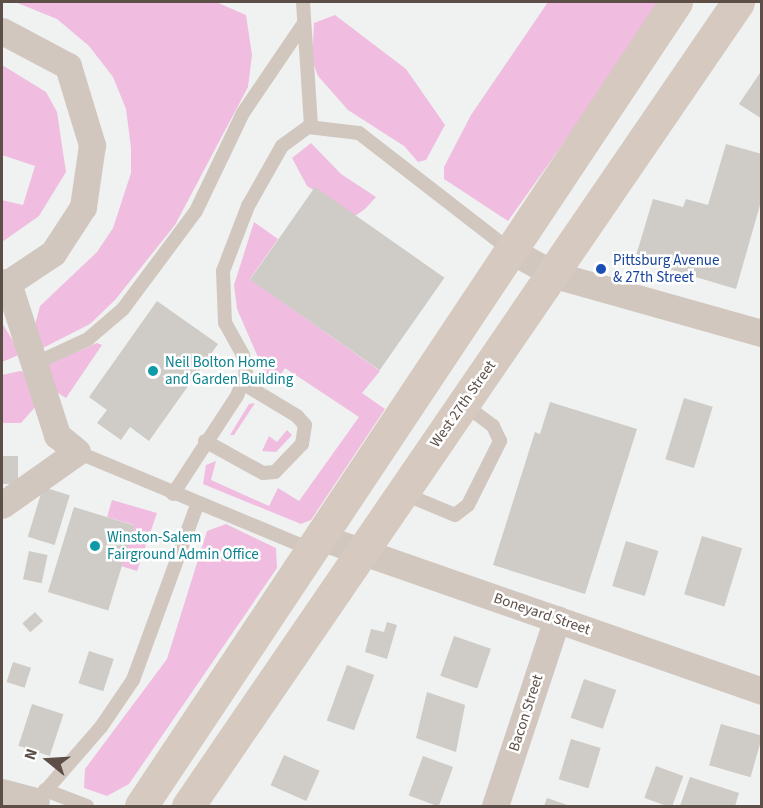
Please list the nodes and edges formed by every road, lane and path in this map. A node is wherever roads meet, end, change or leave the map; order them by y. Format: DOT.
graph roads {
  1 [pos="303,2"];
  2 [pos="676,2"];
  3 [pos="738,2"];
  4 [pos="302,26"];
  5 [pos="2,31"];
  6 [pos="311,127"];
  7 [pos="510,250"];
  8 [pos="555,275"];
  9 [pos="5,283"];
  10 [pos="762,333"];
  11 [pos="34,364"];
  12 [pos="242,383"];
  13 [pos="464,403"];
  14 [pos="205,441"];
  15 [pos="77,452"];
  16 [pos="400,492"];
  17 [pos="172,494"];
  18 [pos="2,505"];
  19 [pos="197,505"];
  20 [pos="319,544"];
  21 [pos="357,552"];
  22 [pos="557,619"];
  23 [pos="762,691"];
  24 [pos="2,792"];
  25 [pos="38,799"];
  26 [pos="87,807"];
  27 [pos="141,807"];
  28 [pos="188,807"];
  29 [pos="495,807"];
  1 -- 4 [label="lane"];
  2 -- 7 [label="street"];
  3 -- 8 [label="street, West 27th Street"];
  4 -- 6 [label="lane"];
  4 -- 11 [label="lane"];
  5 -- 9 [label="street"];
  6 -- 7 [label="lane"];
  6 -- 12 [label="lane"];
  7 -- 8 [label="street"];
  7 -- 20 [label="street"];
  8 -- 10 [label="street"];
  8 -- 13 [label="street, West 27th Street"];
  9 -- 11 [label="street"];
  11 -- 15 [label="street"];
  12 -- 14 [label="lane"];
  12 -- 14 [label="lane"];
  13 -- 16 [label="street, West 27th Street"];
  13 -- 16 [label="lane"];
  14 -- 17 [label="lane"];
  15 -- 17 [label="lane"];
  15 -- 18 [label="street"];
  16 -- 21 [label="street, West 27th Street"];
  17 -- 19 [label="lane"];
  19 -- 20 [label="lane"];
  19 -- 25 [label="lane"];
  20 -- 21 [label="street, Boneyard Street"];
  20 -- 27 [label="street"];
  21 -- 22 [label="street, Boneyard Street"];
  21 -- 28 [label="street, West 27th Street"];
  22 -- 23 [label="street, Boneyard Street"];
  22 -- 29 [label="street, Bacon Street"];
  24 -- 25 [label="street"];
  25 -- 26 [label="lane"];
}
